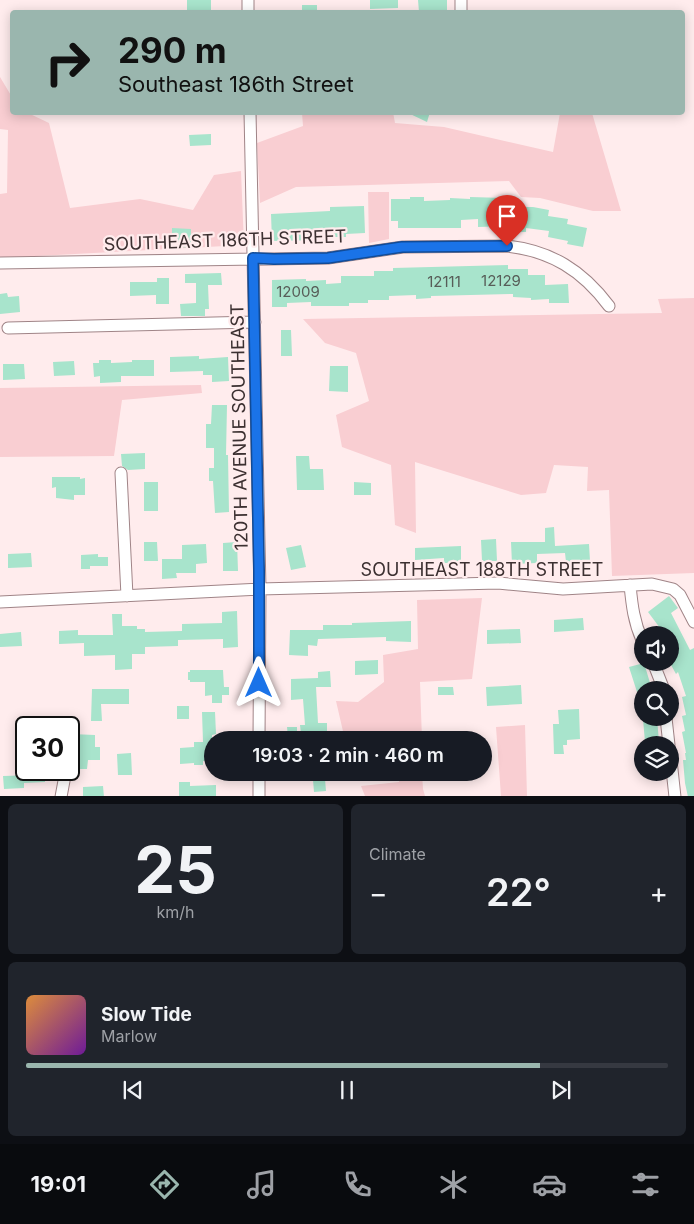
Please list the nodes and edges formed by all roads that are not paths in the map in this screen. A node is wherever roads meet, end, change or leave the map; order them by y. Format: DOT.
graph roads {
  1 [pos="250,115"];
  2 [pos="253,258"];
  3 [pos="0,264"];
  4 [pos="609,306"];
  5 [pos="255,322"];
  6 [pos="8,328"];
  7 [pos="121,473"];
  8 [pos="630,585"];
  9 [pos="260,589"];
  10 [pos="127,596"];
  11 [pos="0,602"];
  12 [pos="694,622"];
  13 [pos="636,626"];
  14 [pos="259,731"];
  15 [pos="64,781"];
  16 [pos="259,781"];
  17 [pos="673,781"];
  18 [pos="61,796"];
  19 [pos="259,796"];
  20 [pos="675,796"];
  1 -- 2 [label="street, 120TH AVENUE SOUTHEAST"];
  2 -- 3 [label="street, SOUTHEAST 186TH STREET"];
  2 -- 4 [label="street, SOUTHEAST 186TH STREET"];
  2 -- 5 [label="street, 120TH AVENUE SOUTHEAST"];
  5 -- 6 [label="street"];
  5 -- 9 [label="street, 120TH AVENUE SOUTHEAST"];
  7 -- 10 [label="street"];
  8 -- 9 [label="street, SOUTHEAST 188TH STREET"];
  8 -- 12 [label="street, SOUTHEAST 188TH STREET"];
  8 -- 13 [label="street"];
  9 -- 10 [label="street, SOUTHEAST 188TH STREET"];
  9 -- 14 [label="street, 120TH AVENUE SOUTHEAST"];
  10 -- 11 [label="street, SOUTHEAST 188TH STREET"];
  15 -- 18 [label="street"];
  16 -- 19 [label="street"];
  17 -- 20 [label="street"];
}
